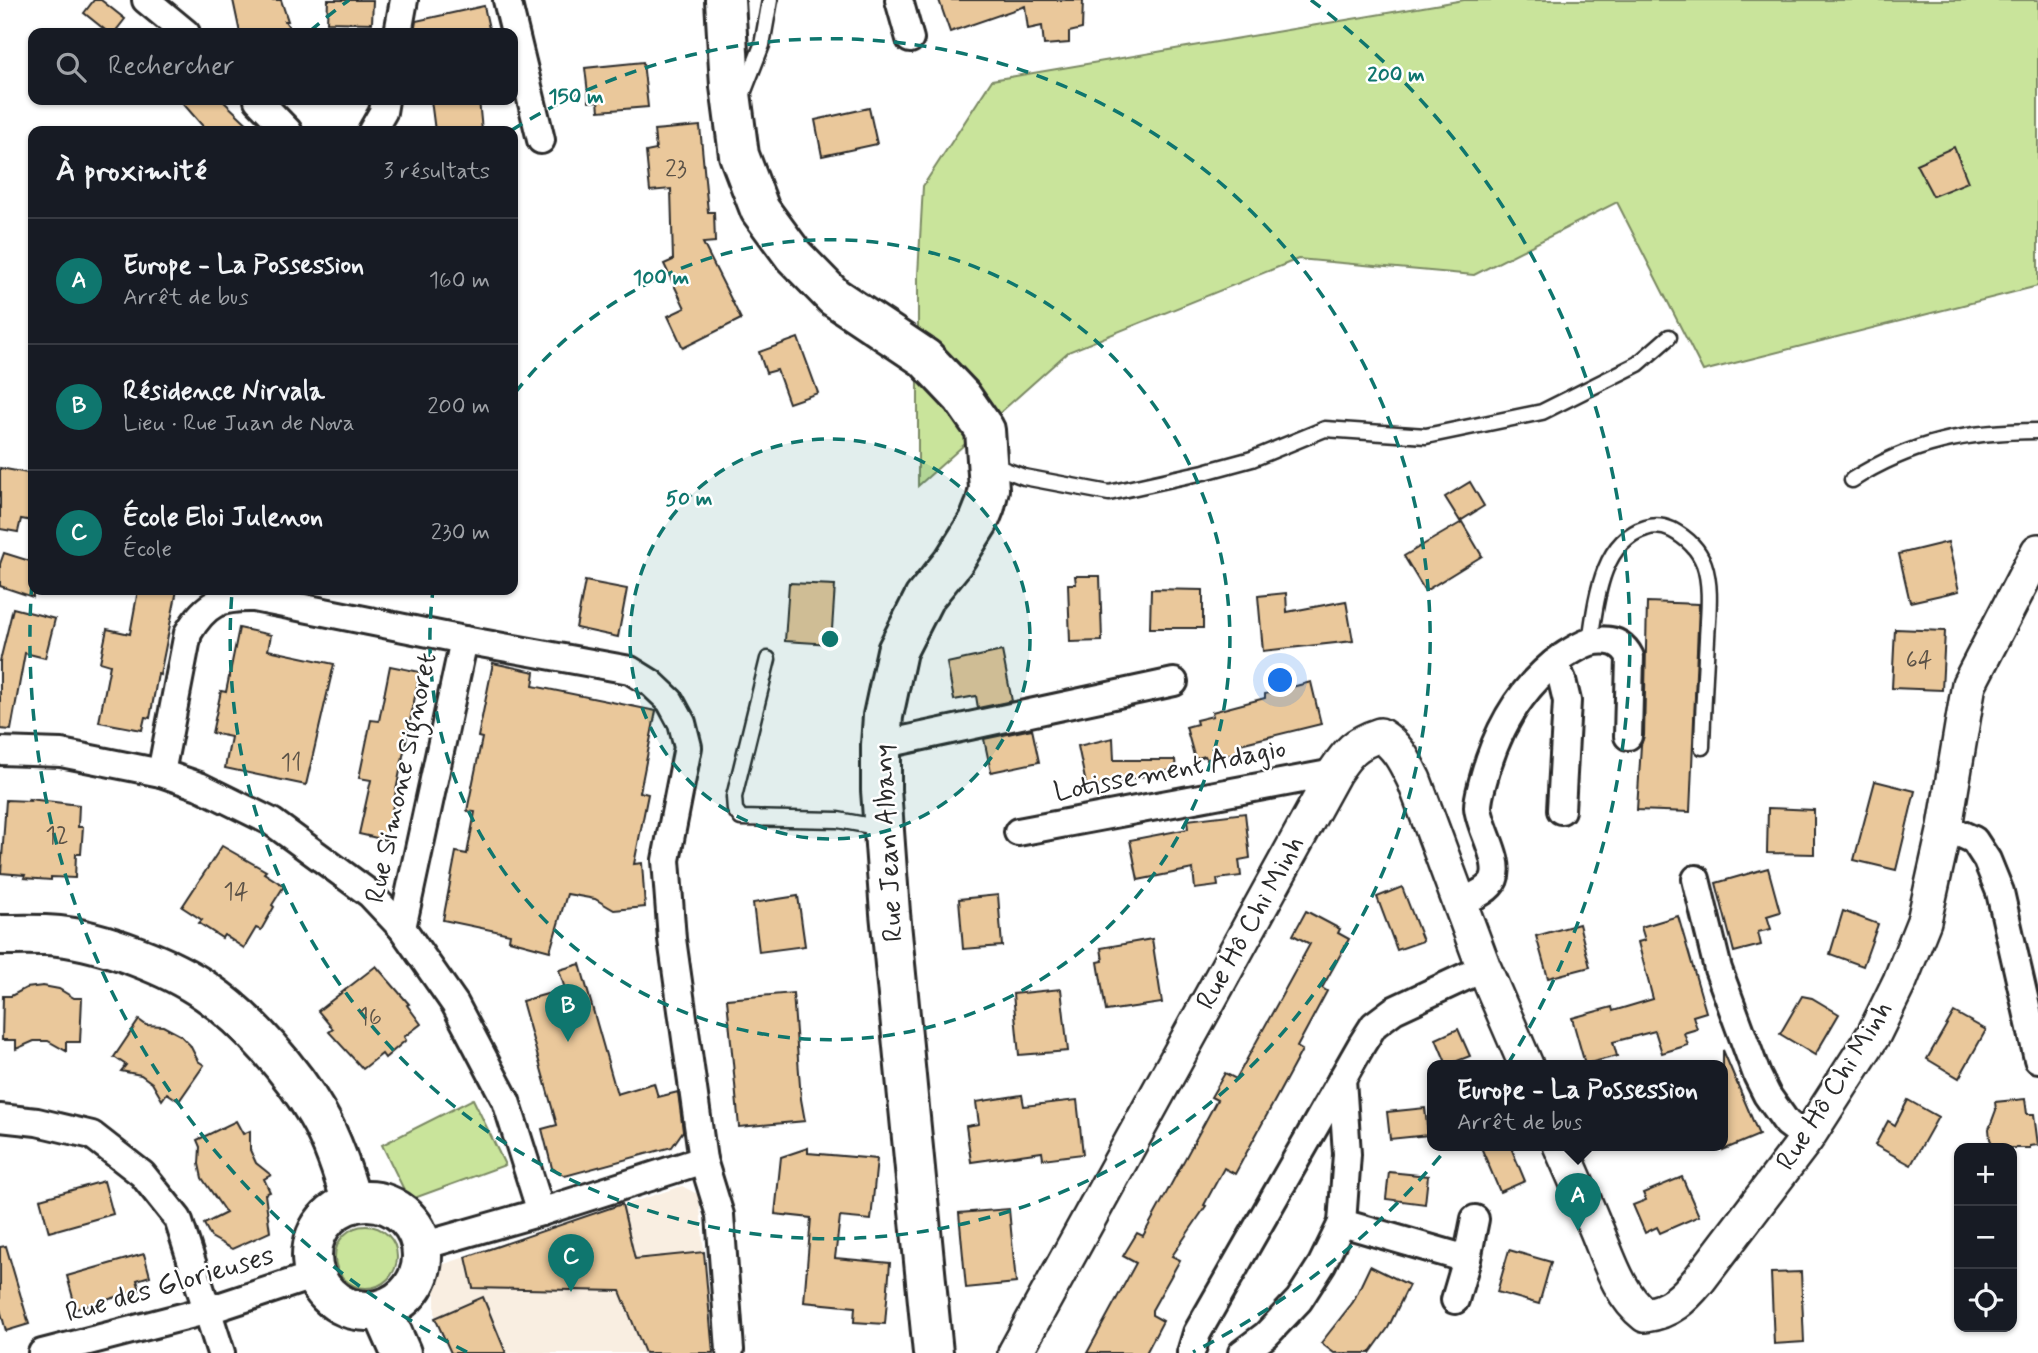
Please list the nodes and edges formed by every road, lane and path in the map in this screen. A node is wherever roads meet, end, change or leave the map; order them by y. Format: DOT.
graph roads {
  1 [pos="146,0"];
  2 [pos="404,0"];
  3 [pos="507,0"];
  4 [pos="725,0"];
  5 [pos="770,0"];
  6 [pos="899,0"];
  7 [pos="180,28"];
  8 [pos="399,28"];
  9 [pos="514,28"];
  10 [pos="910,39"];
  11 [pos="518,45"];
  12 [pos="263,105"];
  13 [pos="385,105"];
  14 [pos="734,115"];
  15 [pos="283,126"];
  16 [pos="375,126"];
  17 [pos="541,140"];
  18 [pos="1669,337"];
  19 [pos="2038,431"];
  20 [pos="987,463"];
  21 [pos="1852,480"];
  22 [pos="2038,551"];
  23 [pos="209,597"];
  24 [pos="464,640"];
  25 [pos="1591,642"];
  26 [pos="768,659"];
  27 [pos="1554,663"];
  28 [pos="1174,682"];
  29 [pos="1628,736"];
  30 [pos="881,745"];
  31 [pos="1702,747"];
  32 [pos="0,751"];
  33 [pos="161,773"];
  34 [pos="1334,773"];
  35 [pos="1561,810"];
  36 [pos="1945,827"];
  37 [pos="884,828"];
  38 [pos="1018,832"];
  39 [pos="1696,879"];
  40 [pos="1460,903"];
  41 [pos="402,928"];
  42 [pos="0,935"];
  43 [pos="1484,968"];
  44 [pos="2038,1059"];
  45 [pos="1524,1060"];
  46 [pos="1342,1079"];
  47 [pos="0,1118"];
  48 [pos="1807,1138"];
  49 [pos="1563,1151"];
  50 [pos="703,1160"];
  51 [pos="352,1203"];
  52 [pos="541,1212"];
  53 [pos="1475,1219"];
  54 [pos="1342,1223"];
  55 [pos="422,1246"];
  56 [pos="1467,1259"];
  57 [pos="314,1275"];
  58 [pos="1455,1300"];
  59 [pos="209,1310"];
  60 [pos="382,1310"];
  61 [pos="730,1350"];
  62 [pos="41,1353"];
  63 [pos="221,1353"];
  64 [pos="401,1353"];
  65 [pos="933,1353"];
  66 [pos="1015,1353"];
  67 [pos="1191,1353"];
  68 [pos="1242,1353"];
  1 -- 7 [label="street"];
  2 -- 8 [label="street"];
  3 -- 9 [label="street"];
  4 -- 14 [label="main road, Rue Jean Albany"];
  5 -- 14 [label="lane"];
  6 -- 10 [label="street"];
  11 -- 17 [label="street"];
  12 -- 15 [label="street"];
  13 -- 16 [label="street"];
  14 -- 20 [label="main road, Rue Jean Albany"];
  18 -- 20 [label="lane"];
  19 -- 21 [label="lane"];
  20 -- 30 [label="main road, Rue Jean Albany"];
  22 -- 36 [label="street, Rue Hô Chi Minh"];
  23 -- 24 [label="street"];
  23 -- 33 [label="street"];
  24 -- 41 [label="street, Rue Simone Signoret"];
  24 -- 50 [label="street"];
  25 -- 27 [label="street"];
  25 -- 29 [label="street"];
  25 -- 31 [label="lane"];
  26 -- 37 [label="lane"];
  27 -- 35 [label="street"];
  27 -- 40 [label="street"];
  28 -- 30 [label="street"];
  30 -- 37 [label="main road, Rue Jean Albany"];
  32 -- 33 [label="street"];
  33 -- 41 [label="street"];
  34 -- 38 [label="street, Lotissement Adagio"];
  34 -- 40 [label="street, Rue Hô Chi Minh"];
  34 -- 66 [label="street, Rue Hô Chi Minh"];
  36 -- 44 [label="street"];
  36 -- 48 [label="street, Rue Hô Chi Minh"];
  37 -- 65 [label="main road, Rue Jean Albany"];
  39 -- 48 [label="street"];
  40 -- 43 [label="street, Rue Hô Chi Minh"];
  41 -- 52 [label="street"];
  42 -- 51 [label="main road"];
  43 -- 45 [label="street, Rue Hô Chi Minh"];
  43 -- 46 [label="street"];
  46 -- 54 [label="street"];
  46 -- 67 [label="street"];
  47 -- 59 [label="street"];
  48 -- 49 [label="street, Rue Hô Chi Minh"];
  50 -- 52 [label="street"];
  50 -- 61 [label="street"];
  51 -- 55 [label="main road"];
  51 -- 57 [label="main road"];
  52 -- 55 [label="street"];
  53 -- 56 [label="street"];
  54 -- 56 [label="street"];
  54 -- 68 [label="street"];
  55 -- 60 [label="main road"];
  56 -- 58 [label="street"];
  57 -- 59 [label="street, Rue des Glorieuses"];
  57 -- 60 [label="main road"];
  59 -- 62 [label="street, Rue des Glorieuses"];
  59 -- 63 [label="street"];
  60 -- 64 [label="main road"];
}
